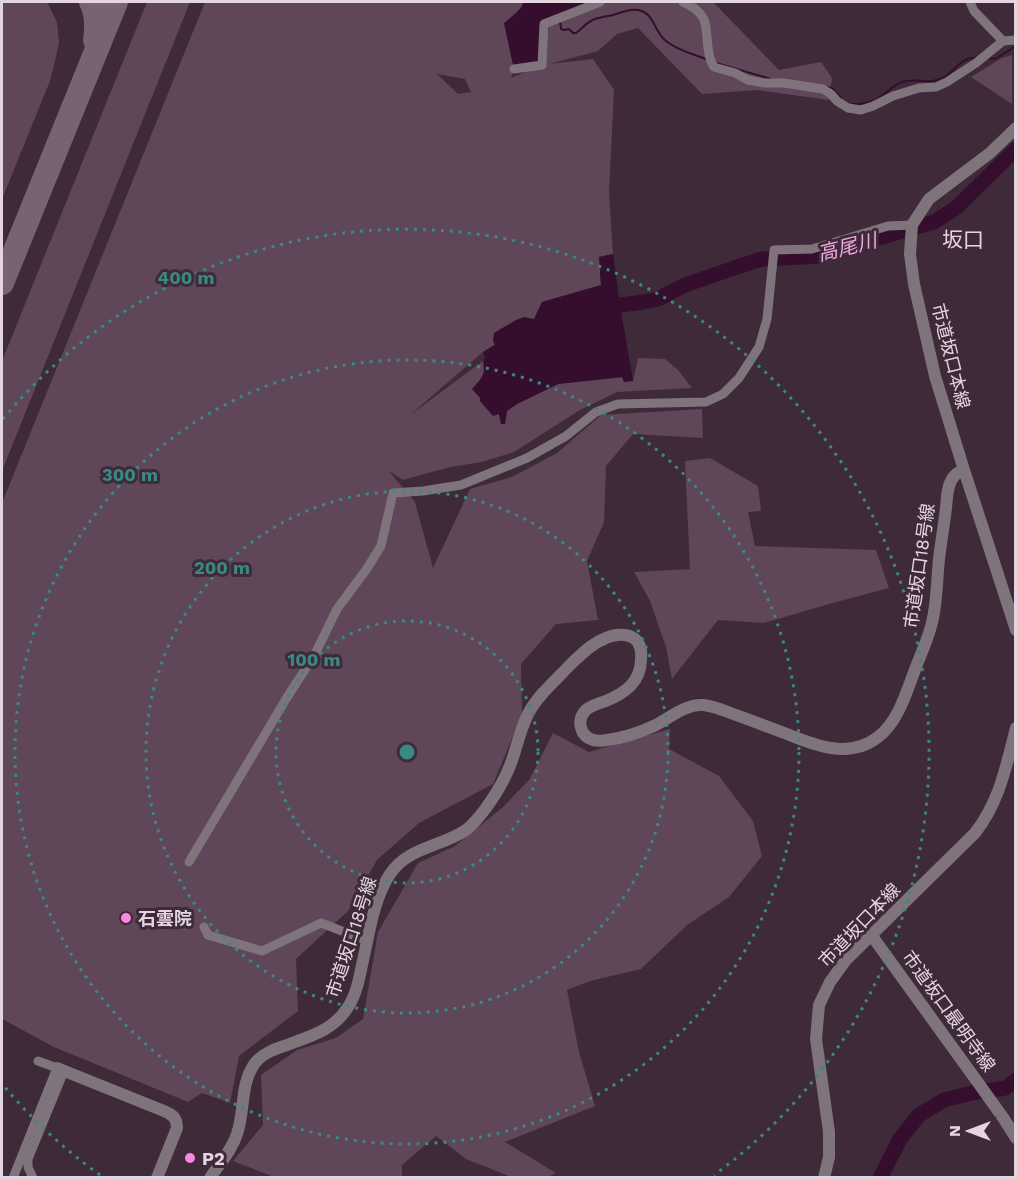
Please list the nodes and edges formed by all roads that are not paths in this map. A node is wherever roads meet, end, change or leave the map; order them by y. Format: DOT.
graph roads {
  1 [pos="600,2"];
  2 [pos="683,2"];
  3 [pos="970,2"];
  4 [pos="1016,40"];
  5 [pos="1003,41"];
  6 [pos="514,69"];
  7 [pos="1016,128"];
  8 [pos="912,225"];
  9 [pos="963,470"];
  10 [pos="1016,630"];
  11 [pos="1016,728"];
  12 [pos="189,862"];
  13 [pos="204,927"];
  14 [pos="872,936"];
  15 [pos="368,941"];
  16 [pos="38,1061"];
  17 [pos="61,1069"];
  18 [pos="1016,1138"];
  19 [pos="13,1178"];
  20 [pos="33,1178"];
  21 [pos="158,1178"];
  22 [pos="210,1178"];
  23 [pos="824,1178"];
  1 -- 6 [label="street"];
  2 -- 5 [label="street"];
  3 -- 5 [label="street"];
  4 -- 5 [label="street"];
  7 -- 8 [label="street, 市道坂口本線"];
  8 -- 9 [label="street, 市道坂口本線"];
  8 -- 12 [label="street"];
  9 -- 10 [label="street, 市道坂口本線"];
  9 -- 15 [label="street, 市道坂口18号線"];
  11 -- 14 [label="street, 市道坂口本線"];
  13 -- 15 [label="street"];
  14 -- 18 [label="street, 市道坂口最明寺線"];
  14 -- 23 [label="street, 市道坂口本線"];
  15 -- 22 [label="street, 市道坂口18号線"];
  16 -- 17 [label="street"];
  17 -- 19 [label="street"];
  17 -- 20 [label="street"];
  17 -- 21 [label="street"];
}
